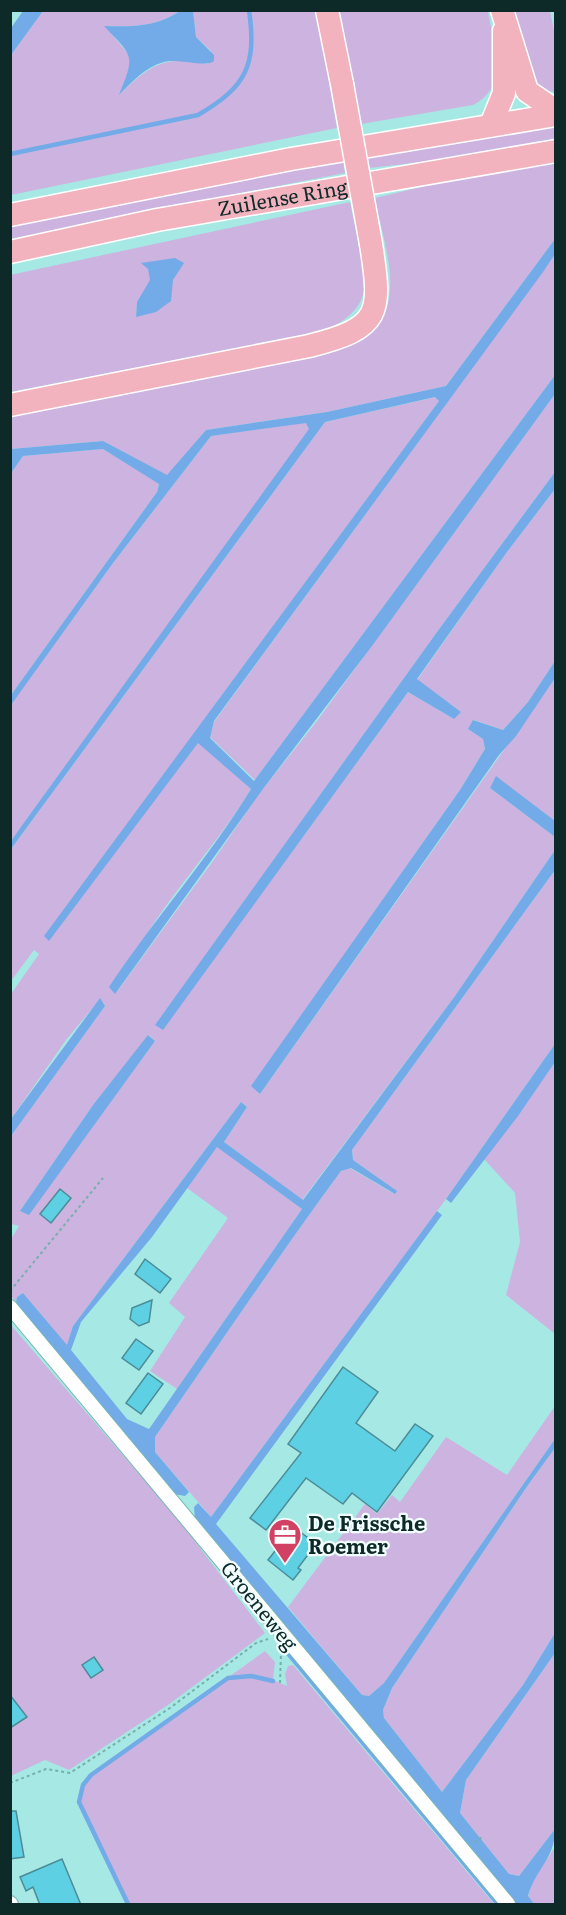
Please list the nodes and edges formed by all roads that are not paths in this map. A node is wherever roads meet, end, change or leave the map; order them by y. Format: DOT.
graph roads {
  1 [pos="327,10"];
  2 [pos="503,16"];
  3 [pos="555,113"];
  4 [pos="491,125"];
  5 [pos="555,151"];
  6 [pos="10,215"];
  7 [pos="10,252"];
  8 [pos="10,405"];
  9 [pos="10,1307"];
  10 [pos="508,1905"];
  1 -- 8 [label="main road, bridge"];
  2 -- 3 [label="main road"];
  2 -- 4 [label="main road"];
  3 -- 4 [label="main road, Zuilense Ring"];
  4 -- 6 [label="main road, Zuilense Ring"];
  5 -- 7 [label="main road, Zuilense Ring"];
  9 -- 10 [label="street, Groeneweg"];
}
